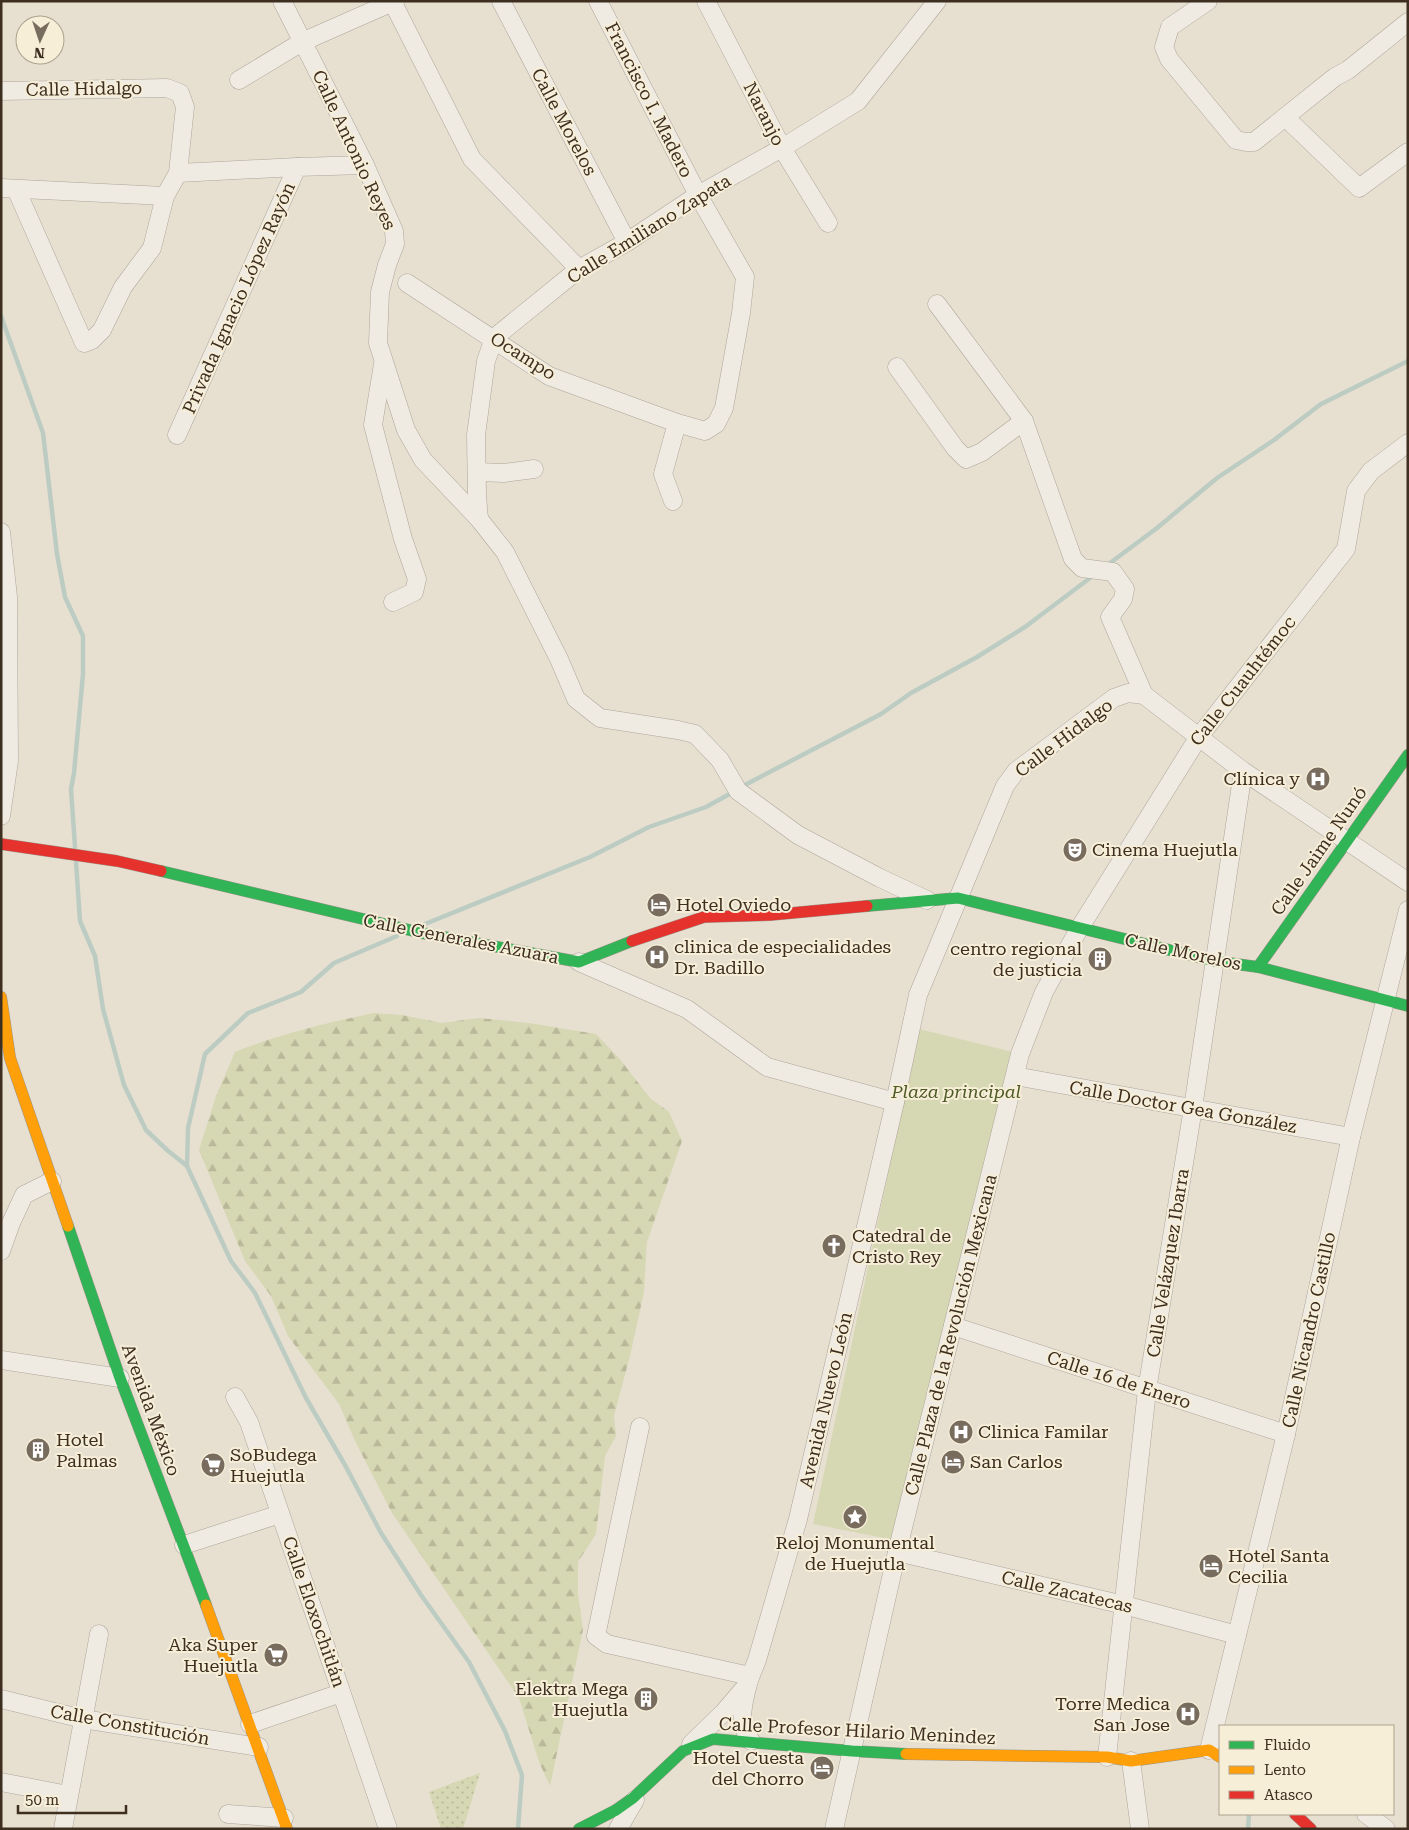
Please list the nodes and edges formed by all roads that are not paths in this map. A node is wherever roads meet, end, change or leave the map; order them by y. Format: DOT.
graph roads {
  1 [pos="282,1"];
  2 [pos="501,1"];
  3 [pos="598,1"];
  4 [pos="706,1"];
  5 [pos="937,1"];
  6 [pos="1208,1"];
  7 [pos="394,2"];
  8 [pos="1408,22"];
  9 [pos="302,42"];
  10 [pos="239,80"];
  11 [pos="1,91"];
  12 [pos="1285,117"];
  13 [pos="782,148"];
  14 [pos="1408,152"];
  15 [pos="365,165"];
  16 [pos="297,168"];
  17 [pos="178,173"];
  18 [pos="8,189"];
  19 [pos="698,195"];
  20 [pos="165,196"];
  21 [pos="828,223"];
  22 [pos="627,242"];
  23 [pos="579,269"];
  24 [pos="407,283"];
  25 [pos="937,304"];
  26 [pos="494,338"];
  27 [pos="383,361"];
  28 [pos="897,366"];
  29 [pos="1024,421"];
  30 [pos="677,423"];
  31 [pos="705,430"];
  32 [pos="177,436"];
  33 [pos="1408,443"];
  34 [pos="534,468"];
  35 [pos="477,472"];
  36 [pos="673,500"];
  37 [pos="479,519"];
  38 [pos="1,532"];
  39 [pos="5,596"];
  40 [pos="393,602"];
  41 [pos="1136,694"];
  42 [pos="1198,738"];
  43 [pos="1408,755"];
  44 [pos="5,761"];
  45 [pos="1243,771"];
  46 [pos="1,816"];
  47 [pos="1348,842"];
  48 [pos="1,844"];
  49 [pos="1408,882"];
  50 [pos="958,898"];
  51 [pos="927,900"];
  52 [pos="1408,910"];
  53 [pos="1079,929"];
  54 [pos="1214,961"];
  55 [pos="578,962"];
  56 [pos="1258,967"];
  57 [pos="1,998"];
  58 [pos="1384,1000"];
  59 [pos="1408,1006"];
  60 [pos="6,1059"];
  61 [pos="1015,1076"];
  62 [pos="895,1102"];
  63 [pos="1193,1108"];
  64 [pos="1351,1137"];
  65 [pos="52,1182"];
  66 [pos="1,1251"];
  67 [pos="953,1326"];
  68 [pos="1,1360"];
  69 [pos="120,1378"];
  70 [pos="1147,1390"];
  71 [pos="236,1397"];
  72 [pos="640,1427"];
  73 [pos="1286,1434"];
  74 [pos="280,1514"];
  75 [pos="184,1545"];
  76 [pos="897,1552"];
  77 [pos="1124,1605"];
  78 [pos="99,1634"];
  79 [pos="1237,1634"];
  80 [pos="750,1676"];
  81 [pos="341,1693"];
  82 [pos="1,1699"];
  83 [pos="82,1719"];
  84 [pos="250,1724"];
  85 [pos="750,1741"];
  86 [pos="258,1747"];
  87 [pos="683,1751"];
  88 [pos="852,1751"];
  89 [pos="1213,1752"];
  90 [pos="1106,1757"];
  91 [pos="1131,1761"];
  92 [pos="1,1782"];
  93 [pos="639,1793"];
  94 [pos="68,1795"];
  95 [pos="228,1814"];
  96 [pos="1296,1815"];
  97 [pos="1367,1815"];
  98 [pos="286,1824"];
  99 [pos="62,1829"];
  100 [pos="388,1829"];
  101 [pos="579,1829"];
  102 [pos="618,1829"];
  103 [pos="834,1829"];
  104 [pos="1140,1829"];
  105 [pos="1311,1829"];
  106 [pos="1386,1829"];
  1 -- 9 [label="street, Calle Antonio Reyes"];
  2 -- 22 [label="street, Calle Morelos"];
  3 -- 19 [label="street, Francisco I. Madero"];
  4 -- 13 [label="street, Naranjo"];
  5 -- 13 [label="street, Calle Emiliano Zapata"];
  6 -- 12 [label="street"];
  7 -- 9 [label="street"];
  7 -- 23 [label="street"];
  8 -- 12 [label="street"];
  9 -- 10 [label="street"];
  9 -- 15 [label="street, Calle Antonio Reyes"];
  11 -- 17 [label="street, Calle Hidalgo"];
  12 -- 14 [label="street"];
  13 -- 19 [label="street, Calle Emiliano Zapata"];
  13 -- 21 [label="street, Naranjo"];
  15 -- 16 [label="street, Privada Ignacio López Rayón"];
  15 -- 27 [label="street, Calle Antonio Reyes"];
  16 -- 17 [label="street"];
  16 -- 32 [label="street, Privada Ignacio López Rayón"];
  17 -- 20 [label="street"];
  18 -- 20 [label="street"];
  18 -- 20 [label="street"];
  19 -- 22 [label="street, Calle Emiliano Zapata"];
  19 -- 31 [label="street, Francisco I. Madero"];
  22 -- 23 [label="street, Calle Emiliano Zapata"];
  23 -- 26 [label="street, Calle Emiliano Zapata"];
  24 -- 26 [label="street, Ocampo"];
  25 -- 29 [label="street"];
  26 -- 30 [label="street, Ocampo"];
  26 -- 35 [label="street"];
  27 -- 37 [label="street, Calle Antonio Reyes"];
  27 -- 40 [label="street"];
  28 -- 29 [label="street"];
  29 -- 41 [label="street"];
  30 -- 31 [label="street, Ocampo"];
  30 -- 36 [label="street"];
  33 -- 42 [label="street, Calle Cuauhtémoc"];
  34 -- 35 [label="street"];
  35 -- 37 [label="street"];
  37 -- 51 [label="street, Calle Antonio Reyes"];
  38 -- 39 [label="street"];
  39 -- 44 [label="street"];
  41 -- 42 [label="street"];
  41 -- 50 [label="street, Calle Hidalgo"];
  42 -- 45 [label="street"];
  42 -- 53 [label="street, Calle Cuauhtémoc"];
  43 -- 47 [label="main road, Calle Jaime Nunó"];
  44 -- 46 [label="street"];
  45 -- 47 [label="street"];
  45 -- 54 [label="street, Calle Velázquez Ibarra"];
  47 -- 49 [label="street"];
  47 -- 56 [label="main road, Calle Jaime Nunó"];
  48 -- 55 [label="main road, Calle Generales Azuara"];
  50 -- 51 [label="main road, Calle Morelos"];
  50 -- 53 [label="main road, Calle Morelos"];
  50 -- 62 [label="street, Avenida Nuevo León"];
  51 -- 55 [label="main road, Calle Morelos"];
  52 -- 58 [label="street, Calle Nicandro Castillo"];
  53 -- 54 [label="main road, Calle Morelos"];
  53 -- 61 [label="street, Calle Plaza de la Revolución Mexicana"];
  54 -- 56 [label="main road, Calle Morelos"];
  54 -- 63 [label="street, Calle Velázquez Ibarra"];
  55 -- 62 [label="street, Calle Generales Azuara"];
  56 -- 58 [label="main road, Calle Morelos"];
  57 -- 60 [label="main road, Avenida México"];
  58 -- 59 [label="main road, Calle Morelos"];
  58 -- 64 [label="street, Calle Nicandro Castillo"];
  60 -- 65 [label="main road, Avenida México"];
  61 -- 63 [label="street, Calle Doctor Gea González"];
  61 -- 67 [label="street, Calle Plaza de la Revolución Mexicana"];
  62 -- 80 [label="street, Avenida Nuevo León"];
  63 -- 64 [label="street, Calle Doctor Gea González"];
  63 -- 70 [label="street, Calle Velázquez Ibarra"];
  64 -- 73 [label="street, Calle Nicandro Castillo"];
  65 -- 66 [label="street"];
  65 -- 69 [label="main road, Avenida México"];
  67 -- 70 [label="street, Calle 16 de Enero"];
  67 -- 76 [label="street, Calle Plaza de la Revolución Mexicana"];
  68 -- 69 [label="street"];
  69 -- 75 [label="main road, Avenida México"];
  70 -- 73 [label="street, Calle 16 de Enero"];
  70 -- 77 [label="street, Calle Velázquez Ibarra"];
  71 -- 74 [label="street, Calle Eloxochitlán"];
  72 -- 80 [label="street"];
  73 -- 79 [label="street, Calle Nicandro Castillo"];
  74 -- 75 [label="street"];
  74 -- 81 [label="street, Calle Eloxochitlán"];
  75 -- 84 [label="main road, Avenida México"];
  76 -- 77 [label="street, Calle Zacatecas"];
  76 -- 88 [label="street, Calle Plaza de la Revolución Mexicana"];
  77 -- 79 [label="street, Calle Zacatecas"];
  77 -- 90 [label="street, Calle Velázquez Ibarra"];
  78 -- 83 [label="street"];
  79 -- 89 [label="street, Calle Nicandro Castillo"];
  80 -- 85 [label="street"];
  80 -- 87 [label="street, Avenida Nuevo León"];
  81 -- 84 [label="street"];
  81 -- 100 [label="street, Calle Eloxochitlán"];
  82 -- 83 [label="street, Calle Constitución"];
  83 -- 86 [label="street, Calle Constitución"];
  83 -- 94 [label="street"];
  84 -- 86 [label="main road, Avenida México"];
  85 -- 87 [label="main road, Calle Profesor Hilario Menindez"];
  85 -- 88 [label="main road, Calle Profesor Hilario Menindez"];
  86 -- 98 [label="main road, Avenida México"];
  87 -- 93 [label="main road, Avenida Nuevo León"];
  88 -- 90 [label="main road, Calle Profesor Hilario Menindez"];
  88 -- 103 [label="street, Calle Plaza de la Revolución Mexicana"];
  89 -- 91 [label="main road, Calle Profesor Hilario Menindez"];
  90 -- 91 [label="main road, Calle Profesor Hilario Menindez"];
  91 -- 104 [label="street"];
  92 -- 94 [label="street"];
  93 -- 101 [label="main road, Avenida Nuevo León"];
  93 -- 102 [label="street"];
  94 -- 99 [label="street"];
  95 -- 98 [label="street"];
  96 -- 105 [label="main road"];
  97 -- 106 [label="street"];
}
